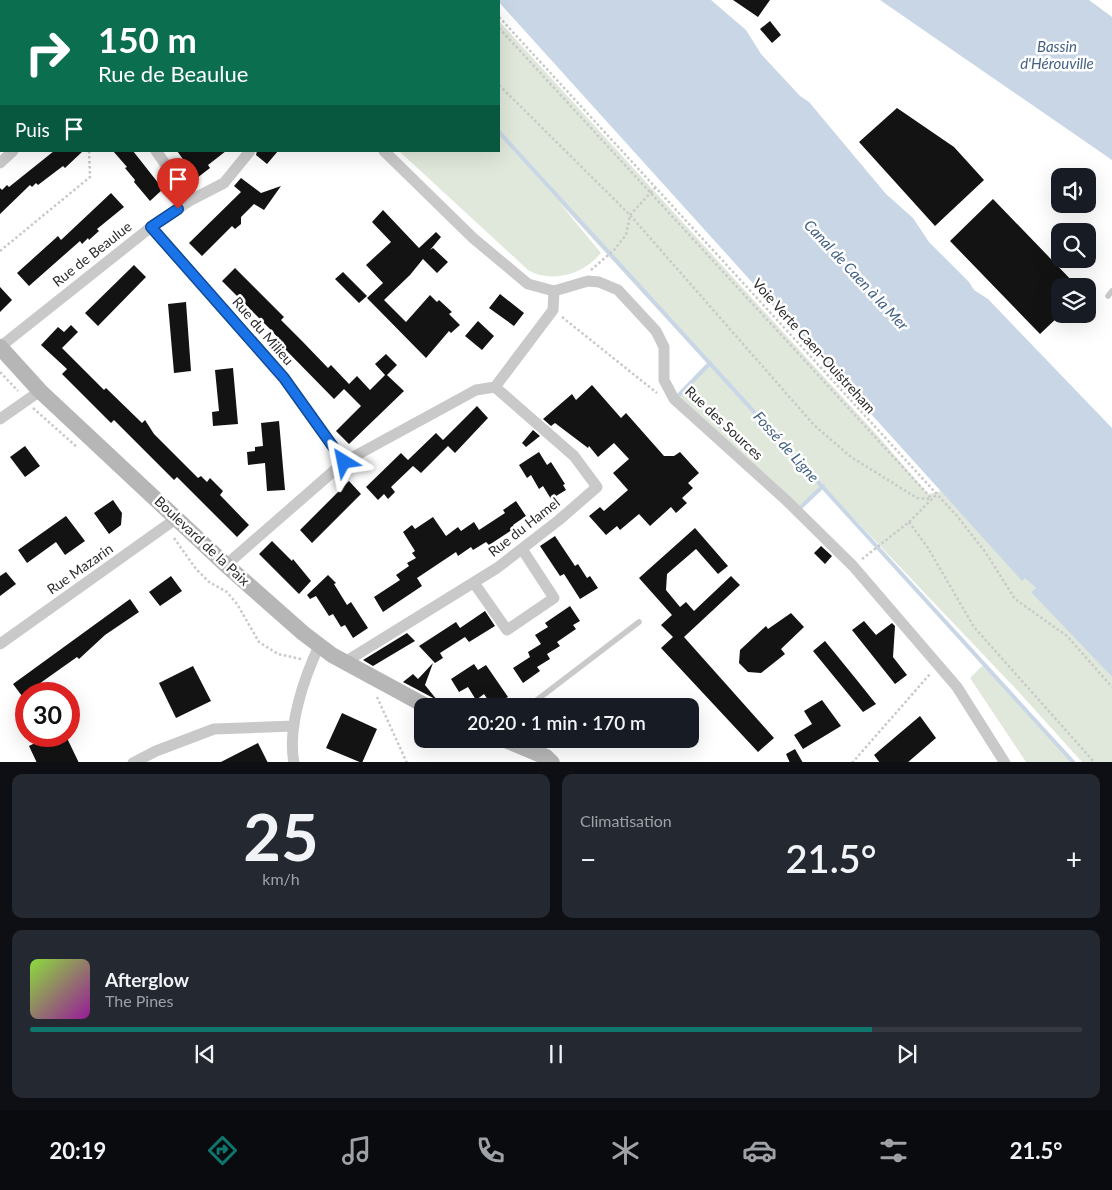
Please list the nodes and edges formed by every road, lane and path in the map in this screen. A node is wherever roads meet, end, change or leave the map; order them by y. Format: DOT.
graph roads {
  1 [pos="500,18"];
  2 [pos="500,29"];
  3 [pos="500,86"];
  4 [pos="13,152"];
  5 [pos="89,152"];
  6 [pos="157,152"];
  7 [pos="249,152"];
  8 [pos="385,152"];
  9 [pos="0,163"];
  10 [pos="656,187"];
  11 [pos="651,192"];
  12 [pos="191,200"];
  13 [pos="630,215"];
  14 [pos="151,227"];
  15 [pos="0,251"];
  16 [pos="603,259"];
  17 [pos="554,291"];
  18 [pos="553,310"];
  19 [pos="0,347"];
  20 [pos="494,387"];
  21 [pos="40,391"];
  22 [pos="674,400"];
  23 [pos="0,419"];
  24 [pos="344,462"];
  25 [pos="936,495"];
  26 [pos="932,499"];
  27 [pos="177,518"];
  28 [pos="909,522"];
  29 [pos="522,549"];
  30 [pos="873,551"];
  31 [pos="226,565"];
  32 [pos="474,583"];
  33 [pos="639,622"];
  34 [pos="0,644"];
  35 [pos="318,646"];
  36 [pos="345,662"];
  37 [pos="938,666"];
  38 [pos="1112,687"];
  39 [pos="374,691"];
  40 [pos="539,698"];
  41 [pos="414,699"];
  42 [pos="294,726"];
  43 [pos="525,748"];
  44 [pos="133,762"];
  45 [pos="294,762"];
  46 [pos="407,762"];
  47 [pos="552,762"];
  48 [pos="852,762"];
  49 [pos="1005,762"];
  50 [pos="1095,762"];
  1 -- 10 [label="path, Voie Verte Caen-Ouistreham"];
  2 -- 11 [label="path"];
  3 -- 13 [label="path"];
  4 -- 9 [label="street"];
  5 -- 15 [label="path"];
  6 -- 12 [label="street"];
  7 -- 12 [label="street, Rue de Beaulue"];
  8 -- 17 [label="street"];
  10 -- 11 [label="path"];
  10 -- 25 [label="path, Voie Verte Caen-Ouistreham"];
  11 -- 13 [label="path"];
  11 -- 26 [label="path"];
  12 -- 14 [label="street, Rue de Beaulue"];
  13 -- 16 [label="path"];
  13 -- 26 [label="path"];
  14 -- 19 [label="street, Rue de Beaulue"];
  14 -- 24 [label="street, Rue du Milieu"];
  17 -- 18 [label="street"];
  17 -- 22 [label="street, Rue des Sources"];
  18 -- 20 [label="street"];
  18 -- 22 [label="path"];
  19 -- 21 [label="street, Boulevard de la Paix"];
  20 -- 24 [label="street"];
  20 -- 29 [label="street, Rue du Hamel"];
  21 -- 23 [label="street"];
  21 -- 27 [label="street, Boulevard de la Paix"];
  22 -- 37 [label="street, Rue des Sources"];
  24 -- 31 [label="street"];
  25 -- 26 [label="path"];
  25 -- 38 [label="path, Voie Verte Caen-Ouistreham"];
  26 -- 28 [label="path"];
  27 -- 31 [label="street, Boulevard de la Paix"];
  27 -- 34 [label="street, Rue Mazarin"];
  28 -- 30 [label="path"];
  28 -- 50 [label="path"];
  29 -- 32 [label="street, Rue du Hamel"];
  29 -- 32 [label="street"];
  31 -- 35 [label="street, Boulevard de la Paix"];
  32 -- 36 [label="street, Rue du Hamel"];
  33 -- 40 [label="lane"];
  35 -- 36 [label="street, Boulevard de la Paix"];
  35 -- 42 [label="street"];
  36 -- 41 [label="street, Boulevard de la Paix"];
  37 -- 48 [label="path"];
  37 -- 49 [label="street, Rue des Sources"];
  39 -- 46 [label="path"];
  42 -- 44 [label="street"];
  42 -- 45 [label="street"];
  43 -- 47 [label="street"];
}
